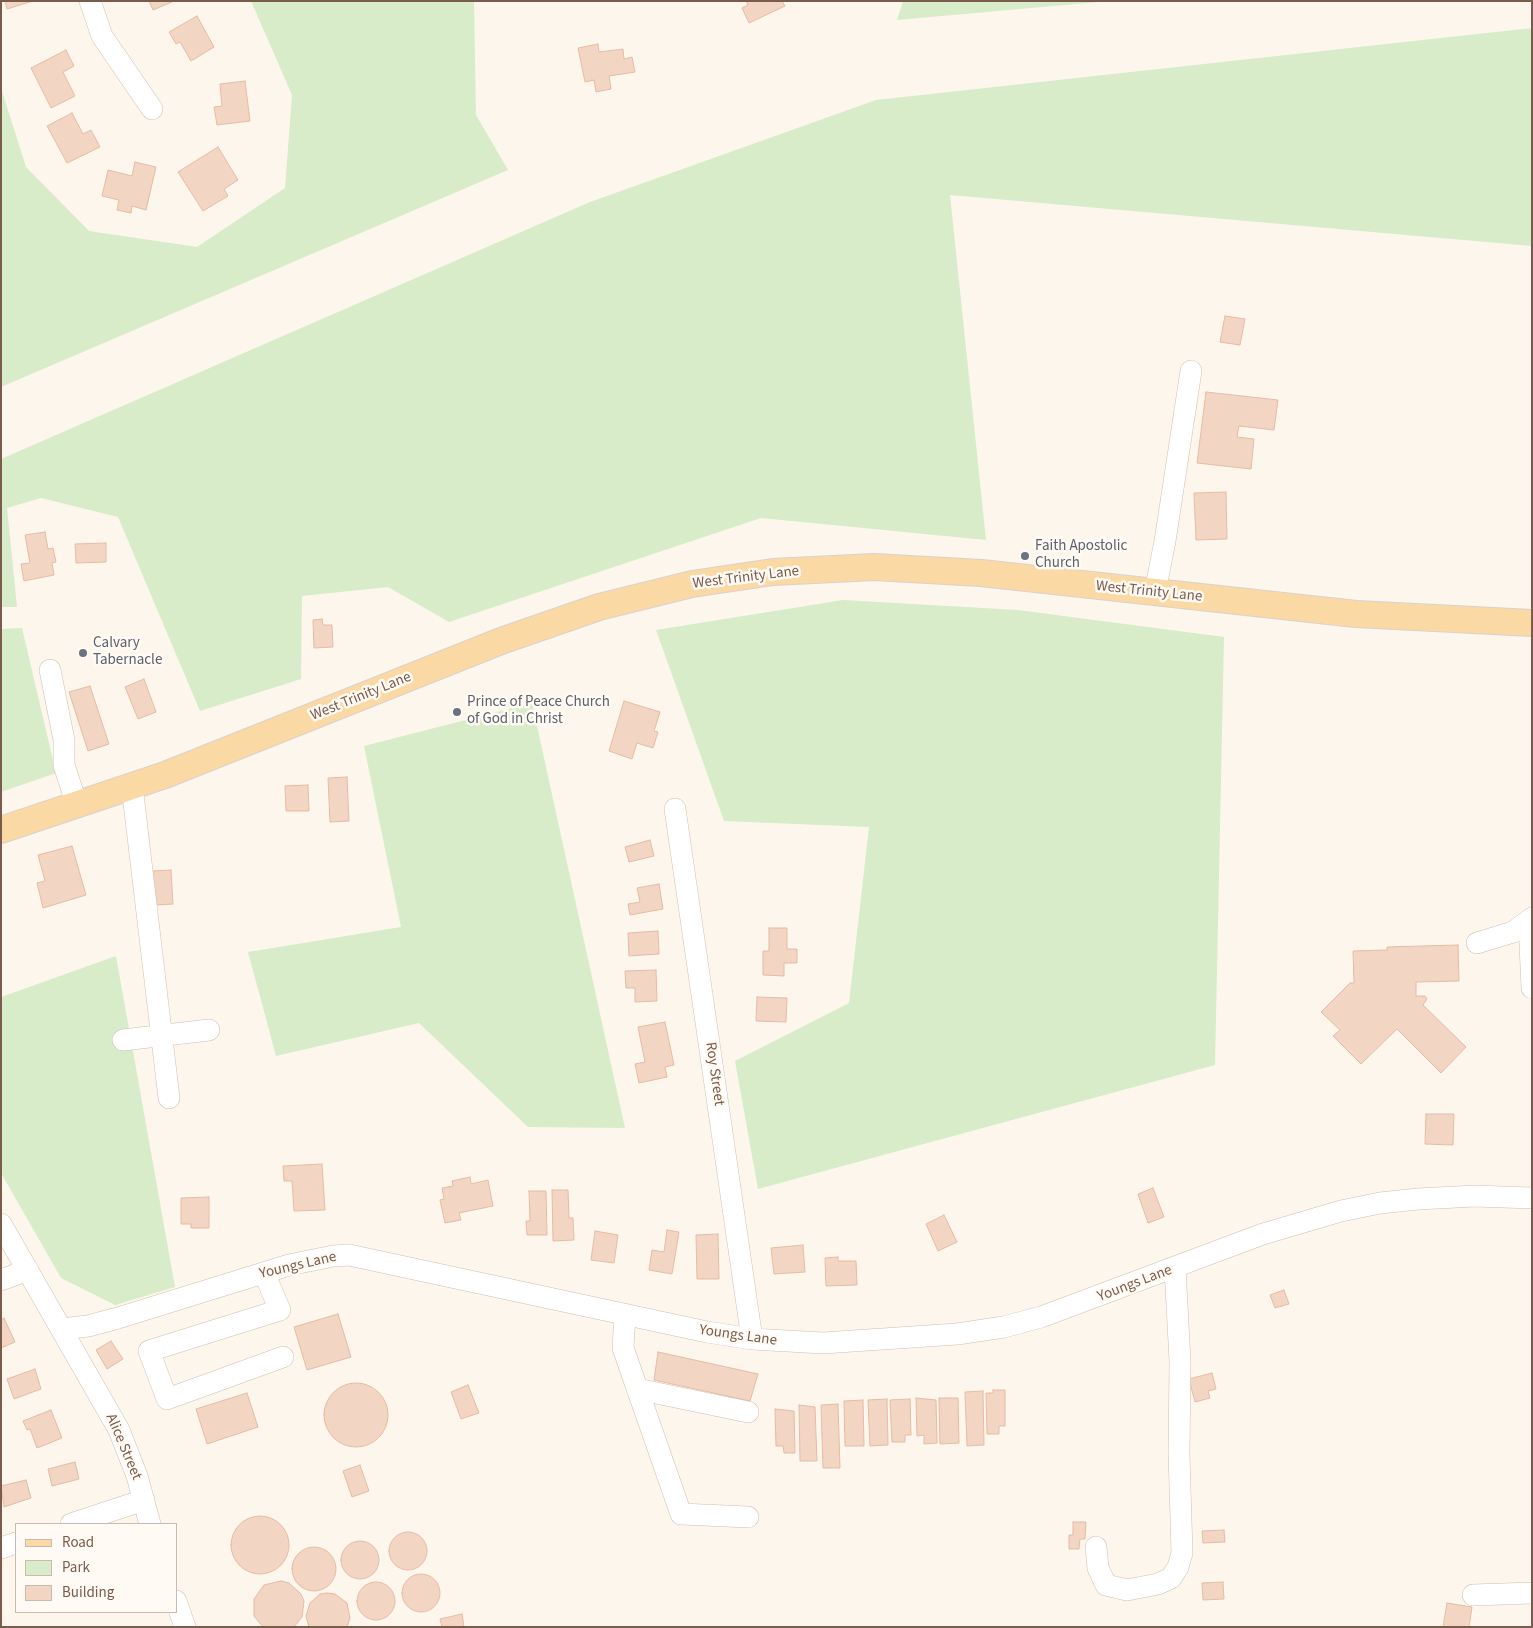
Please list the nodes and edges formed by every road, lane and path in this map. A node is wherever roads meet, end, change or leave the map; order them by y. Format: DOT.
graph roads {
  1 [pos="90,1"];
  2 [pos="152,109"];
  3 [pos="1191,371"];
  4 [pos="1155,592"];
  5 [pos="1532,623"];
  6 [pos="50,670"];
  7 [pos="132,786"];
  8 [pos="77,805"];
  9 [pos="675,809"];
  10 [pos="1,830"];
  11 [pos="1530,920"];
  12 [pos="1477,943"];
  13 [pos="1531,951"];
  14 [pos="1532,988"];
  15 [pos="209,1030"];
  16 [pos="162,1035"];
  17 [pos="123,1040"];
  18 [pos="170,1098"];
  19 [pos="1532,1198"];
  20 [pos="1,1224"];
  21 [pos="1175,1268"];
  22 [pos="28,1270"];
  23 [pos="264,1273"];
  24 [pos="1,1280"];
  25 [pos="625,1315"];
  26 [pos="61,1329"];
  27 [pos="752,1339"];
  28 [pos="284,1357"];
  29 [pos="637,1389"];
  30 [pos="748,1412"];
  31 [pos="144,1500"];
  32 [pos="748,1517"];
  33 [pos="74,1523"];
  34 [pos="150,1523"];
  35 [pos="15,1543"];
  36 [pos="1096,1546"];
  37 [pos="1,1548"];
  38 [pos="1532,1593"];
  39 [pos="1473,1594"];
  40 [pos="178,1607"];
  41 [pos="185,1627"];
  1 -- 2 [label="street"];
  3 -- 4 [label="street"];
  4 -- 5 [label="main road, West Trinity Lane"];
  4 -- 7 [label="main road, West Trinity Lane"];
  6 -- 8 [label="street"];
  7 -- 8 [label="main road, West Trinity Lane"];
  7 -- 16 [label="street"];
  8 -- 10 [label="main road, West Trinity Lane"];
  9 -- 27 [label="street, Roy Street"];
  11 -- 12 [label="street"];
  11 -- 13 [label="street"];
  13 -- 14 [label="street"];
  15 -- 16 [label="street"];
  16 -- 17 [label="street"];
  16 -- 18 [label="street"];
  19 -- 21 [label="street, Youngs Lane"];
  20 -- 22 [label="street"];
  21 -- 27 [label="street, Youngs Lane"];
  21 -- 36 [label="street"];
  22 -- 24 [label="street"];
  22 -- 26 [label="street"];
  23 -- 25 [label="street, Youngs Lane"];
  23 -- 26 [label="street, Youngs Lane"];
  23 -- 28 [label="street"];
  25 -- 27 [label="street, Youngs Lane"];
  25 -- 29 [label="street"];
  26 -- 31 [label="street, Alice Street"];
  29 -- 30 [label="street"];
  29 -- 32 [label="street"];
  31 -- 33 [label="street, Alice Street"];
  31 -- 34 [label="street"];
  35 -- 37 [label="street"];
  38 -- 39 [label="street"];
  40 -- 41 [label="street"];
}
